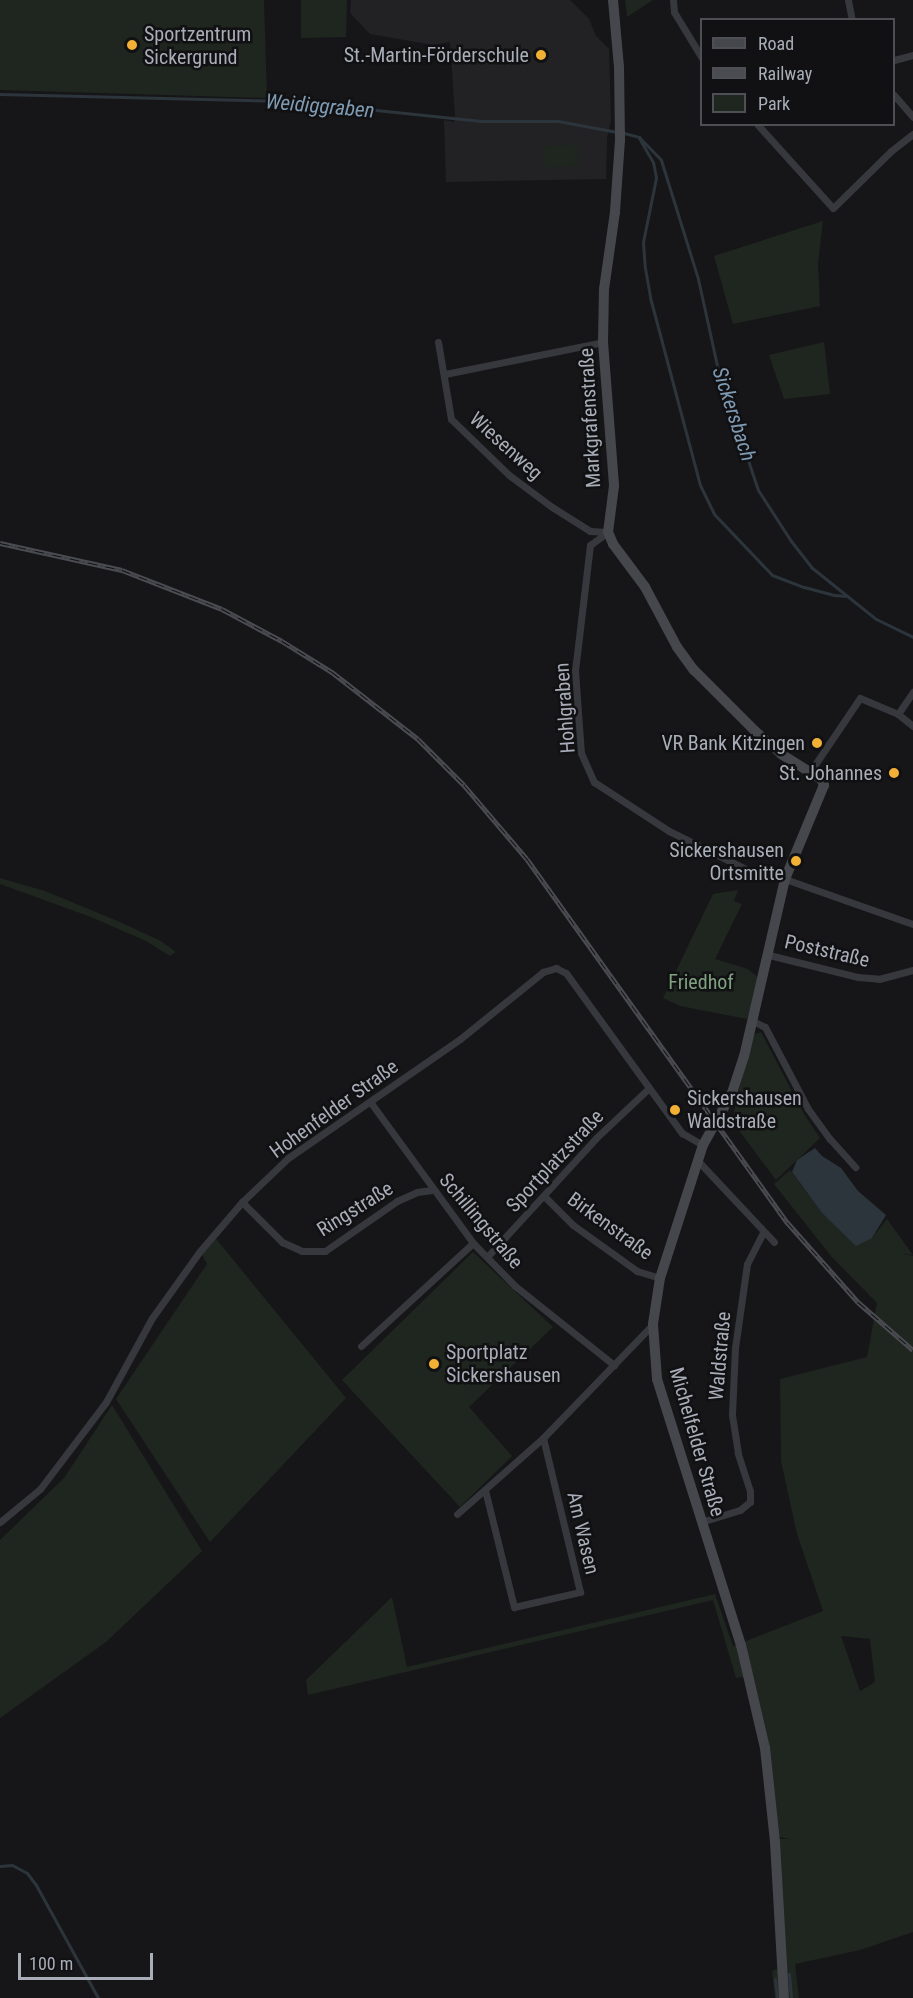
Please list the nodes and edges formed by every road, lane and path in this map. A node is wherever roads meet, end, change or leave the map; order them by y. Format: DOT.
graph roads {
  1 [pos="613,0"];
  2 [pos="672,0"];
  3 [pos="848,0"];
  4 [pos="852,18"];
  5 [pos="700,55"];
  6 [pos="913,56"];
  7 [pos="895,60"];
  8 [pos="895,96"];
  9 [pos="913,117"];
  10 [pos="759,126"];
  11 [pos="913,134"];
  12 [pos="438,342"];
  13 [pos="603,342"];
  14 [pos="446,374"];
  15 [pos="608,532"];
  16 [pos="913,692"];
  17 [pos="898,714"];
  18 [pos="913,726"];
  19 [pos="810,772"];
  20 [pos="785,879"];
  21 [pos="913,924"];
  22 [pos="769,955"];
  23 [pos="913,970"];
  24 [pos="753,1021"];
  25 [pos="648,1089"];
  26 [pos="371,1103"];
  27 [pos="703,1145"];
  28 [pos="698,1161"];
  29 [pos="855,1167"];
  30 [pos="432,1190"];
  31 [pos="544,1196"];
  32 [pos="242,1202"];
  33 [pos="763,1232"];
  34 [pos="774,1242"];
  35 [pos="473,1243"];
  36 [pos="488,1257"];
  37 [pos="660,1278"];
  38 [pos="653,1324"];
  39 [pos="361,1346"];
  40 [pos="614,1365"];
  41 [pos="543,1438"];
  42 [pos="485,1490"];
  43 [pos="457,1514"];
  44 [pos="0,1522"];
  45 [pos="701,1522"];
  46 [pos="784,1998"];
  1 -- 13 [label="street, Markgrafenstraße"];
  2 -- 5 [label="street"];
  3 -- 4 [label="street"];
  6 -- 7 [label="street"];
  8 -- 9 [label="street"];
  10 -- 11 [label="street"];
  12 -- 14 [label="street, Wiesenweg"];
  13 -- 14 [label="street"];
  13 -- 15 [label="street, Markgrafenstraße"];
  14 -- 15 [label="street, Wiesenweg"];
  15 -- 19 [label="street"];
  15 -- 20 [label="street, Hohlgraben"];
  16 -- 17 [label="street"];
  17 -- 18 [label="street"];
  17 -- 19 [label="street"];
  19 -- 20 [label="street, Michelfelder Straße"];
  20 -- 21 [label="street, Hohlgraben"];
  20 -- 22 [label="street, Michelfelder Straße"];
  22 -- 23 [label="street, Poststraße"];
  22 -- 24 [label="street, Michelfelder Straße"];
  24 -- 27 [label="street, Michelfelder Straße"];
  24 -- 29 [label="street"];
  25 -- 26 [label="street, Hohenfelder Straße"];
  25 -- 27 [label="street, Hohenfelder Straße"];
  25 -- 31 [label="street, Sportplatzstraße"];
  26 -- 30 [label="street, Schillingstraße"];
  26 -- 32 [label="street, Hohenfelder Straße"];
  27 -- 28 [label="street, Michelfelder Straße"];
  28 -- 33 [label="street"];
  28 -- 37 [label="street, Michelfelder Straße"];
  30 -- 32 [label="street, Ringstraße"];
  30 -- 35 [label="street, Schillingstraße"];
  31 -- 36 [label="street, Sportplatzstraße"];
  31 -- 37 [label="street, Birkenstraße"];
  32 -- 44 [label="street, Hohenfelder Straße"];
  33 -- 34 [label="street"];
  33 -- 45 [label="street, Waldstraße"];
  35 -- 36 [label="street, Schillingstraße"];
  35 -- 39 [label="street"];
  36 -- 40 [label="street, Schillingstraße"];
  37 -- 38 [label="street, Michelfelder Straße"];
  38 -- 40 [label="street"];
  38 -- 45 [label="street, Michelfelder Straße"];
  40 -- 41 [label="street"];
  41 -- 42 [label="street"];
  41 -- 42 [label="street, Am Wasen"];
  42 -- 43 [label="street"];
  45 -- 46 [label="street, Michelfelder Straße"];
}
